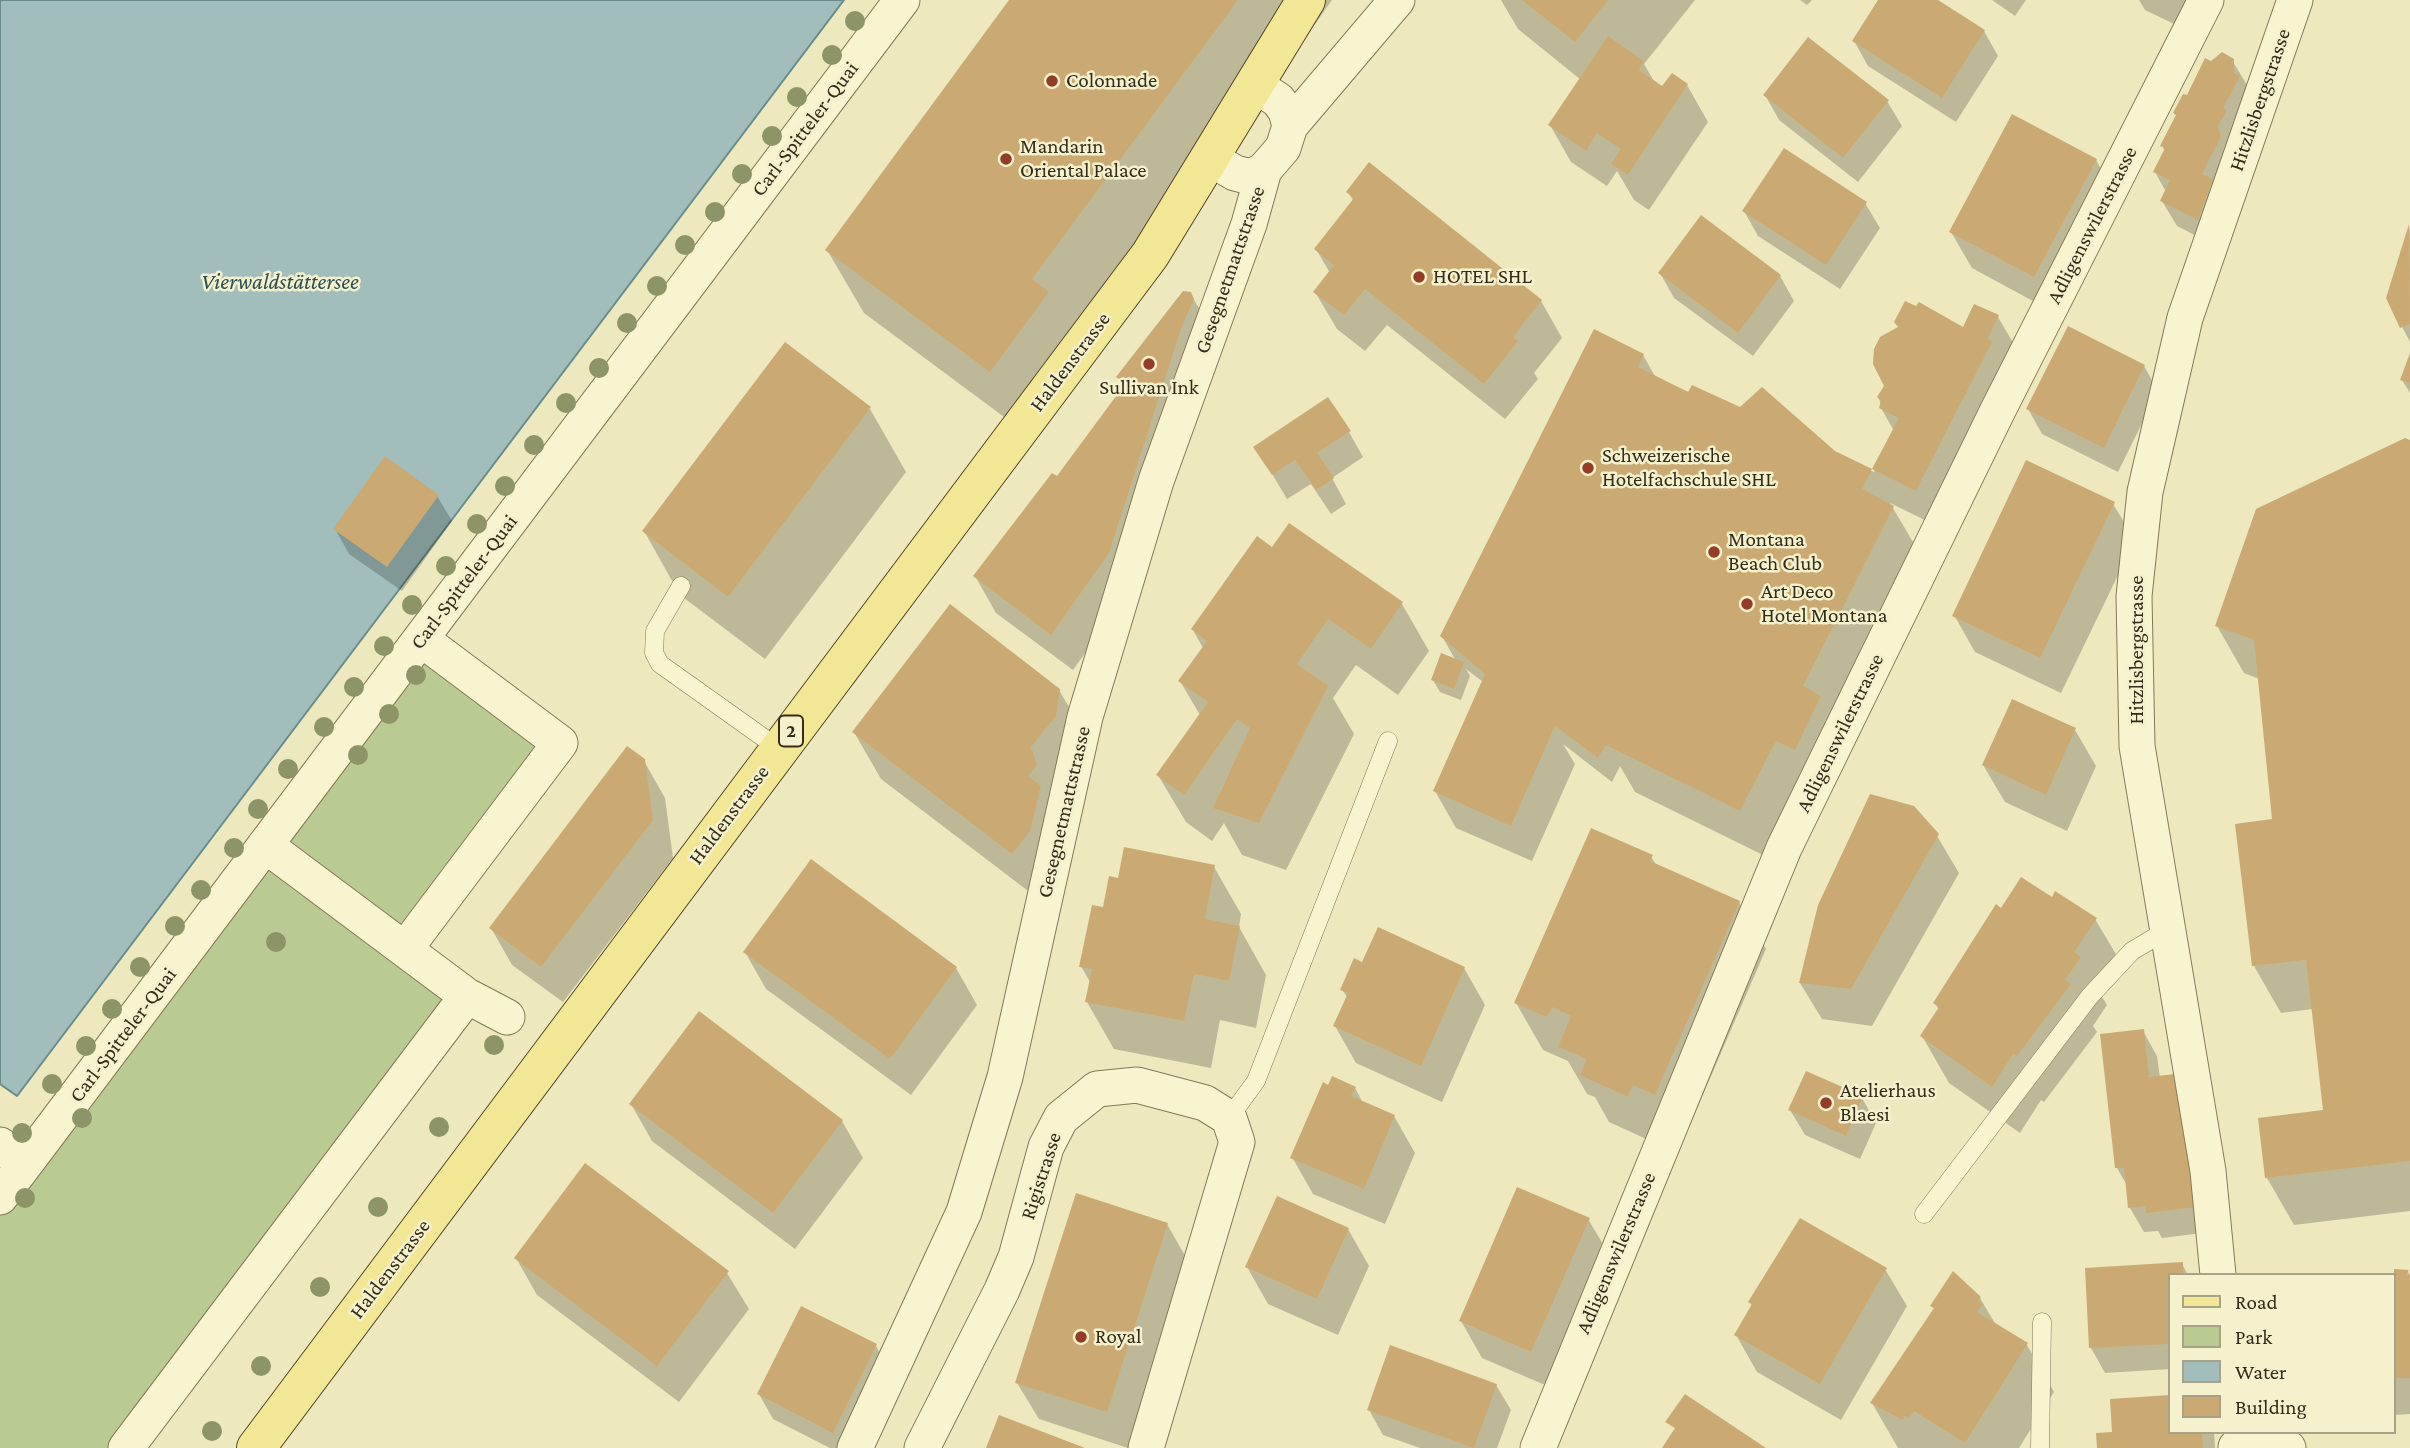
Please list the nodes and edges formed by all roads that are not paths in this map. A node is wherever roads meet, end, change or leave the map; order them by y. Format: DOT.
graph roads {
  1 [pos="902,0"];
  2 [pos="1307,0"];
  3 [pos="1397,0"];
  4 [pos="2206,0"];
  5 [pos="2295,0"];
  6 [pos="1255,85"];
  7 [pos="1290,126"];
  8 [pos="1209,158"];
  9 [pos="1264,170"];
  10 [pos="681,586"];
  11 [pos="421,639"];
  12 [pos="1388,741"];
  13 [pos="778,748"];
  14 [pos="265,845"];
  15 [pos="2167,930"];
  16 [pos="405,949"];
  17 [pos="467,996"];
  18 [pos="507,1017"];
  19 [pos="1229,1118"];
  20 [pos="13,1155"];
  21 [pos="0,1197"];
  22 [pos="1924,1214"];
  23 [pos="2218,1273"];
  24 [pos="2042,1322"];
  25 [pos="126,1448"];
  26 [pos="256,1448"];
  27 [pos="855,1448"];
  28 [pos="922,1448"];
  29 [pos="1146,1448"];
  30 [pos="1538,1448"];
  31 [pos="2040,1448"];
  32 [pos="2236,1448"];
  33 [pos="2288,1448"];
  1 -- 11 [label="street, Carl-Spitteler-Quai"];
  2 -- 6 [label="main road, Haldenstrasse / 2"];
  3 -- 7 [label="street"];
  4 -- 30 [label="street, Adligenswilerstrasse"];
  5 -- 15 [label="street, Hitzlisbergstrasse"];
  6 -- 7 [label="street"];
  6 -- 8 [label="main road, Haldenstrasse / 2"];
  7 -- 9 [label="street"];
  8 -- 9 [label="street"];
  8 -- 13 [label="main road, Haldenstrasse / 2"];
  9 -- 27 [label="street, Gesegnetmattstrasse"];
  10 -- 13 [label="lane"];
  11 -- 14 [label="street, Carl-Spitteler-Quai"];
  11 -- 16 [label="street"];
  12 -- 19 [label="lane"];
  13 -- 26 [label="main road, Haldenstrasse / 2"];
  14 -- 16 [label="street"];
  14 -- 20 [label="street, Carl-Spitteler-Quai"];
  15 -- 22 [label="lane"];
  15 -- 23 [label="street, Hitzlisbergstrasse"];
  16 -- 17 [label="street"];
  17 -- 18 [label="street"];
  17 -- 25 [label="street"];
  19 -- 28 [label="street, Rigistrasse"];
  19 -- 29 [label="street"];
  20 -- 21 [label="street, Carl-Spitteler-Quai"];
  24 -- 31 [label="lane"];
  32 -- 33 [label="street"];
}
